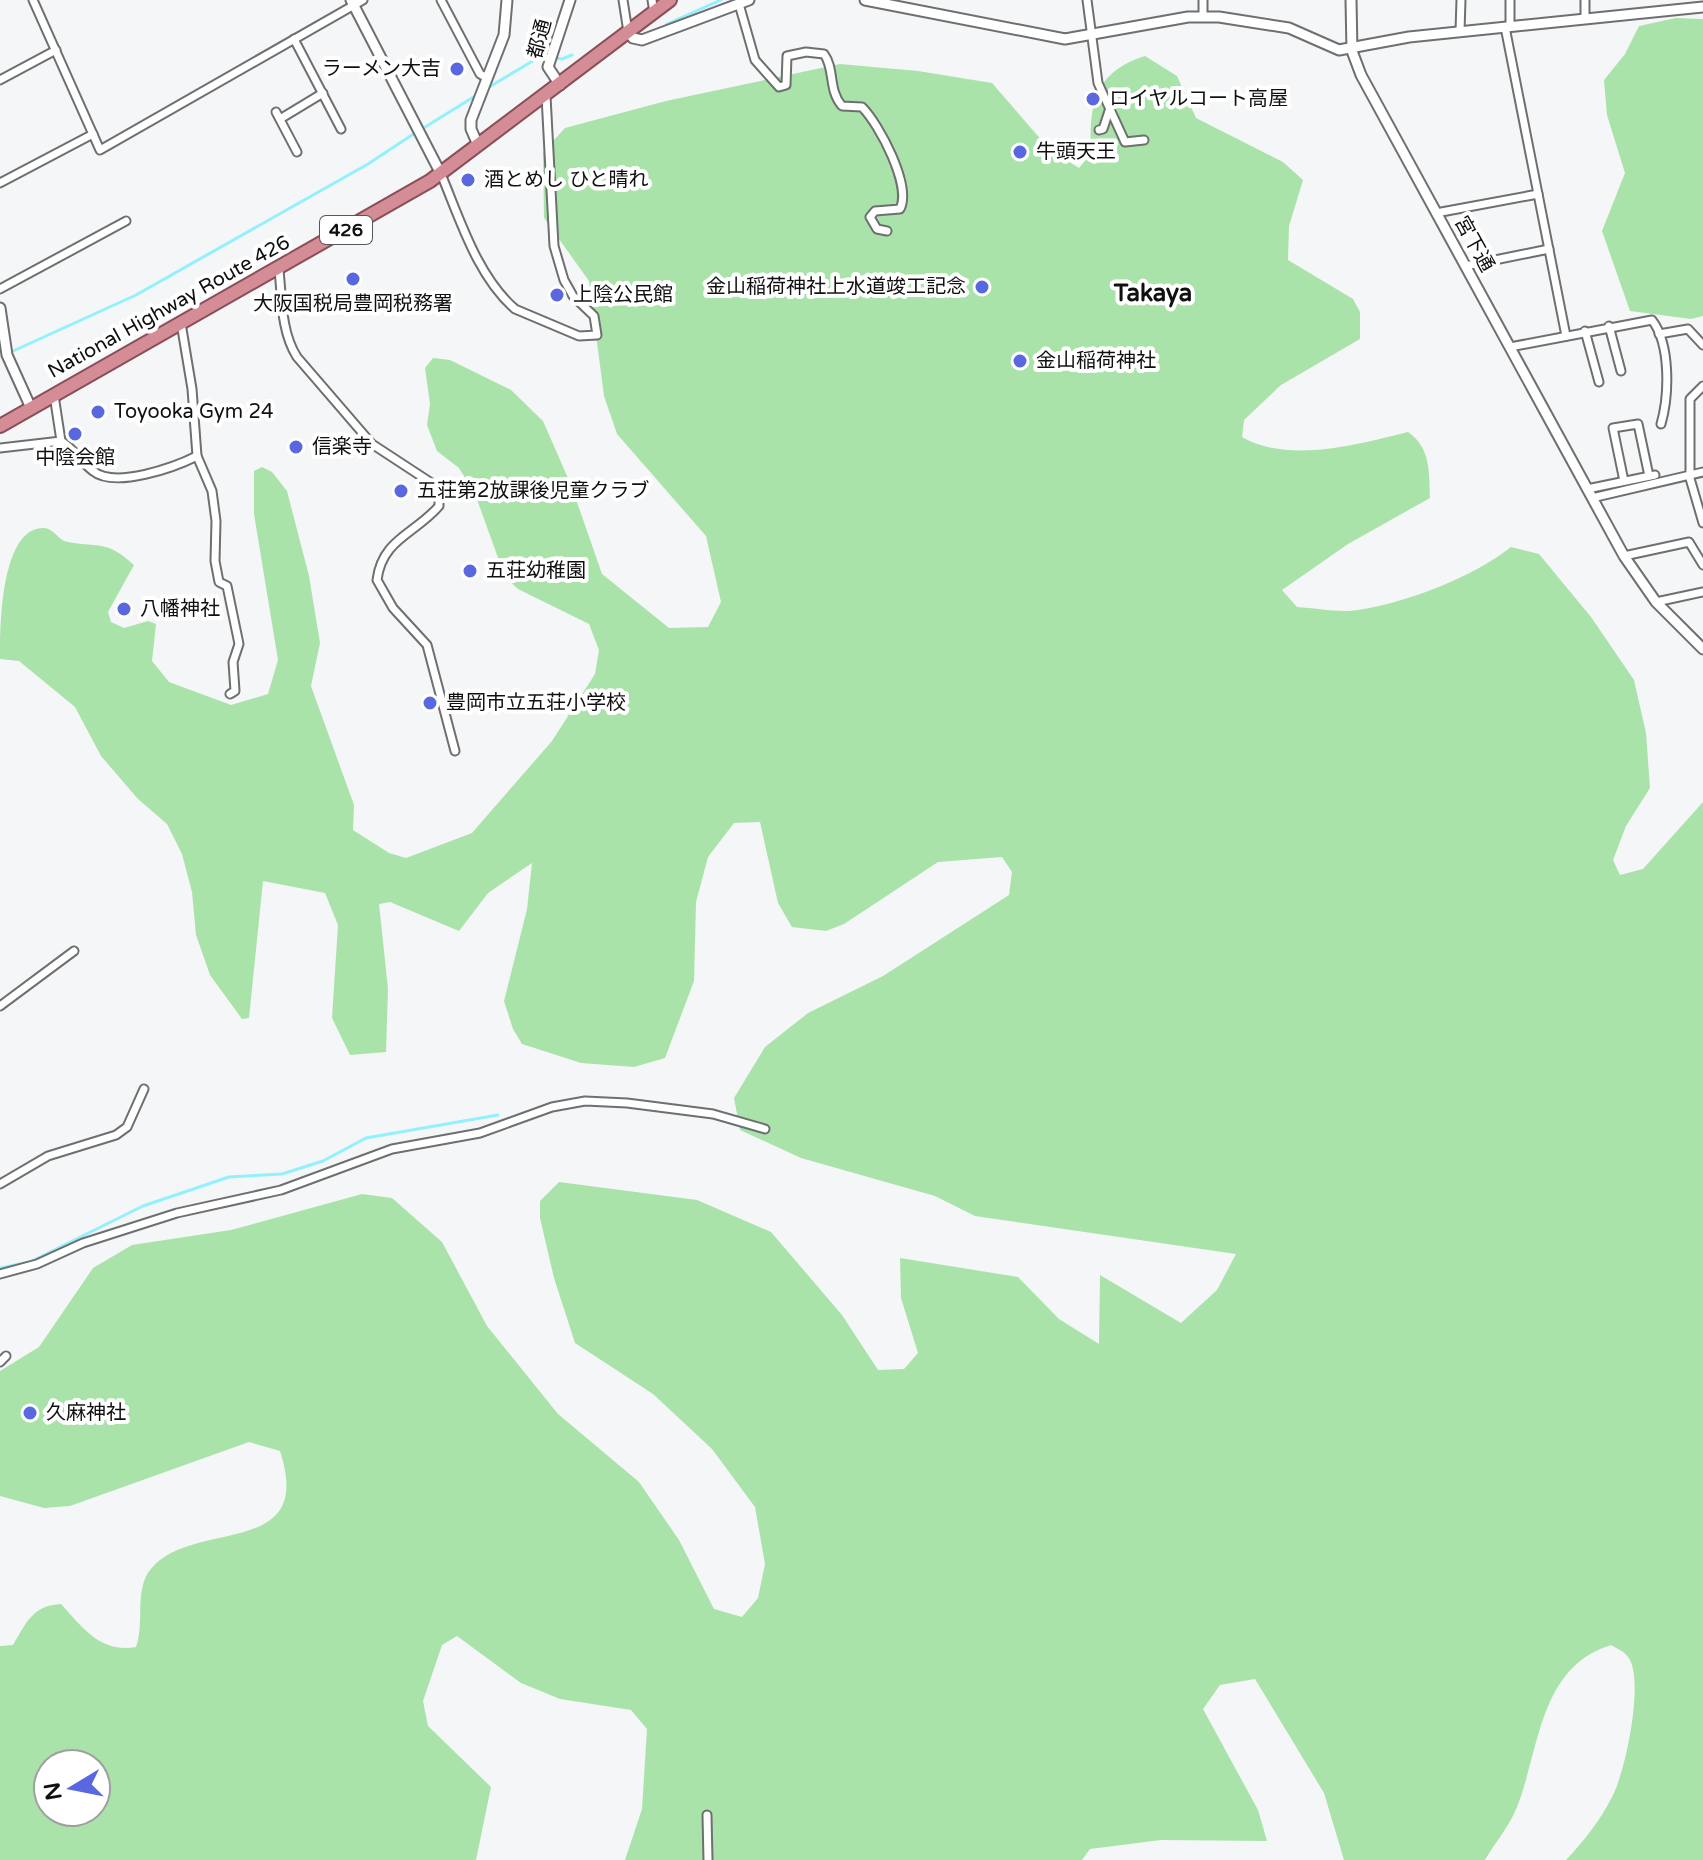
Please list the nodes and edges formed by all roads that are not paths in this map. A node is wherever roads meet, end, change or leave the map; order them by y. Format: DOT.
graph roads {
  1 [pos="33,0"];
  2 [pos="441,0"];
  3 [pos="507,0"];
  4 [pos="570,0"];
  5 [pos="623,0"];
  6 [pos="670,0"];
  7 [pos="865,0"];
  8 [pos="1087,0"];
  9 [pos="1203,0"];
  10 [pos="1351,0"];
  11 [pos="1461,0"];
  12 [pos="1510,0"];
  13 [pos="1585,0"];
  14 [pos="356,2"];
  15 [pos="744,2"];
  16 [pos="1668,5"];
  17 [pos="653,6"];
  18 [pos="1703,7"];
  19 [pos="1203,16"];
  20 [pos="1585,19"];
  21 [pos="1507,27"];
  22 [pos="1460,31"];
  23 [pos="628,32"];
  24 [pos="1092,35"];
  25 [pos="294,39"];
  26 [pos="1351,48"];
  27 [pos="56,50"];
  28 [pos="0,80"];
  29 [pos="487,80"];
  30 [pos="560,85"];
  31 [pos="323,93"];
  32 [pos="546,96"];
  33 [pos="1110,108"];
  34 [pos="341,129"];
  35 [pos="1099,130"];
  36 [pos="93,134"];
  37 [pos="1144,140"];
  38 [pos="478,145"];
  39 [pos="297,152"];
  40 [pos="441,174"];
  41 [pos="0,183"];
  42 [pos="1538,194"];
  43 [pos="1436,213"];
  44 [pos="126,221"];
  45 [pos="889,230"];
  46 [pos="1549,249"];
  47 [pos="1465,266"];
  48 [pos="279,270"];
  49 [pos="0,289"];
  50 [pos="0,308"];
  51 [pos="181,323"];
  52 [pos="1609,326"];
  53 [pos="1585,331"];
  54 [pos="1659,334"];
  55 [pos="1566,336"];
  56 [pos="1703,345"];
  57 [pos="1510,347"];
  58 [pos="1621,371"];
  59 [pos="1599,382"];
  60 [pos="1703,386"];
  61 [pos="54,395"];
  62 [pos="31,408"];
  63 [pos="1661,424"];
  64 [pos="0,426"];
  65 [pos="61,441"];
  66 [pos="0,448"];
  67 [pos="197,456"];
  68 [pos="1703,472"];
  69 [pos="1690,474"];
  70 [pos="1624,481"];
  71 [pos="1590,493"];
  72 [pos="1703,523"];
  73 [pos="1624,556"];
  74 [pos="1703,565"];
  75 [pos="1703,592"];
  76 [pos="1656,602"];
  77 [pos="1702,646"];
  78 [pos="230,694"];
  79 [pos="455,751"];
  80 [pos="74,951"];
  81 [pos="0,1006"];
  82 [pos="144,1089"];
  83 [pos="765,1129"];
  84 [pos="0,1184"];
  85 [pos="0,1274"];
  86 [pos="707,1815"];
  87 [pos="708,1860"];
  1 -- 27 [label="street"];
  2 -- 29 [label="street"];
  3 -- 29 [label="street"];
  4 -- 30 [label="street, 都通"];
  5 -- 23 [label="street"];
  6 -- 17 [label="highway, National Highway Route 426 / 426"];
  7 -- 24 [label="street"];
  8 -- 24 [label="street"];
  9 -- 19 [label="street"];
  10 -- 26 [label="street, 宮下通"];
  11 -- 22 [label="street"];
  12 -- 21 [label="street"];
  13 -- 20 [label="street"];
  14 -- 25 [label="street"];
  14 -- 40 [label="street"];
  15 -- 23 [label="street"];
  15 -- 45 [label="street"];
  16 -- 18 [label="street"];
  16 -- 20 [label="street"];
  17 -- 23 [label="highway, National Highway Route 426 / 426"];
  19 -- 24 [label="street"];
  19 -- 26 [label="street"];
  20 -- 21 [label="street"];
  21 -- 22 [label="street"];
  21 -- 42 [label="street"];
  22 -- 26 [label="street"];
  23 -- 30 [label="highway, National Highway Route 426 / 426"];
  24 -- 33 [label="street"];
  25 -- 31 [label="street"];
  25 -- 36 [label="street"];
  26 -- 43 [label="street, 宮下通"];
  27 -- 28 [label="street"];
  27 -- 36 [label="street"];
  29 -- 38 [label="street"];
  30 -- 32 [label="highway, National Highway Route 426 / 426"];
  31 -- 34 [label="street"];
  31 -- 39 [label="street"];
  32 -- 38 [label="highway, National Highway Route 426 / 426"];
  32 -- 40 [label="street"];
  33 -- 35 [label="street"];
  33 -- 37 [label="street"];
  36 -- 41 [label="street"];
  38 -- 40 [label="highway, National Highway Route 426 / 426"];
  40 -- 48 [label="highway, National Highway Route 426 / 426"];
  42 -- 43 [label="street"];
  42 -- 46 [label="street"];
  43 -- 47 [label="street, 宮下通"];
  44 -- 49 [label="street"];
  46 -- 47 [label="street"];
  46 -- 55 [label="street"];
  47 -- 57 [label="street, 宮下通"];
  48 -- 51 [label="highway, National Highway Route 426 / 426"];
  48 -- 79 [label="street"];
  50 -- 62 [label="street"];
  51 -- 61 [label="highway, National Highway Route 426 / 426"];
  51 -- 67 [label="street"];
  52 -- 53 [label="street"];
  52 -- 54 [label="street"];
  52 -- 58 [label="street"];
  53 -- 55 [label="street"];
  53 -- 59 [label="street"];
  54 -- 56 [label="street"];
  54 -- 63 [label="street"];
  55 -- 57 [label="street"];
  57 -- 71 [label="street, 宮下通"];
  60 -- 69 [label="street"];
  61 -- 62 [label="highway, National Highway Route 426 / 426"];
  61 -- 65 [label="street"];
  62 -- 64 [label="highway, National Highway Route 426 / 426"];
  65 -- 66 [label="street"];
  65 -- 67 [label="street"];
  67 -- 78 [label="street"];
  68 -- 69 [label="street"];
  69 -- 71 [label="street"];
  69 -- 72 [label="street"];
  70 -- 70 [label="street"];
  70 -- 71 [label="street"];
  71 -- 73 [label="street, 宮下通"];
  73 -- 74 [label="street"];
  73 -- 76 [label="street, 宮下通"];
  75 -- 76 [label="street"];
  76 -- 77 [label="street, 宮下通"];
  80 -- 81 [label="street"];
  82 -- 84 [label="street"];
  83 -- 85 [label="street"];
  86 -- 87 [label="street"];
}
